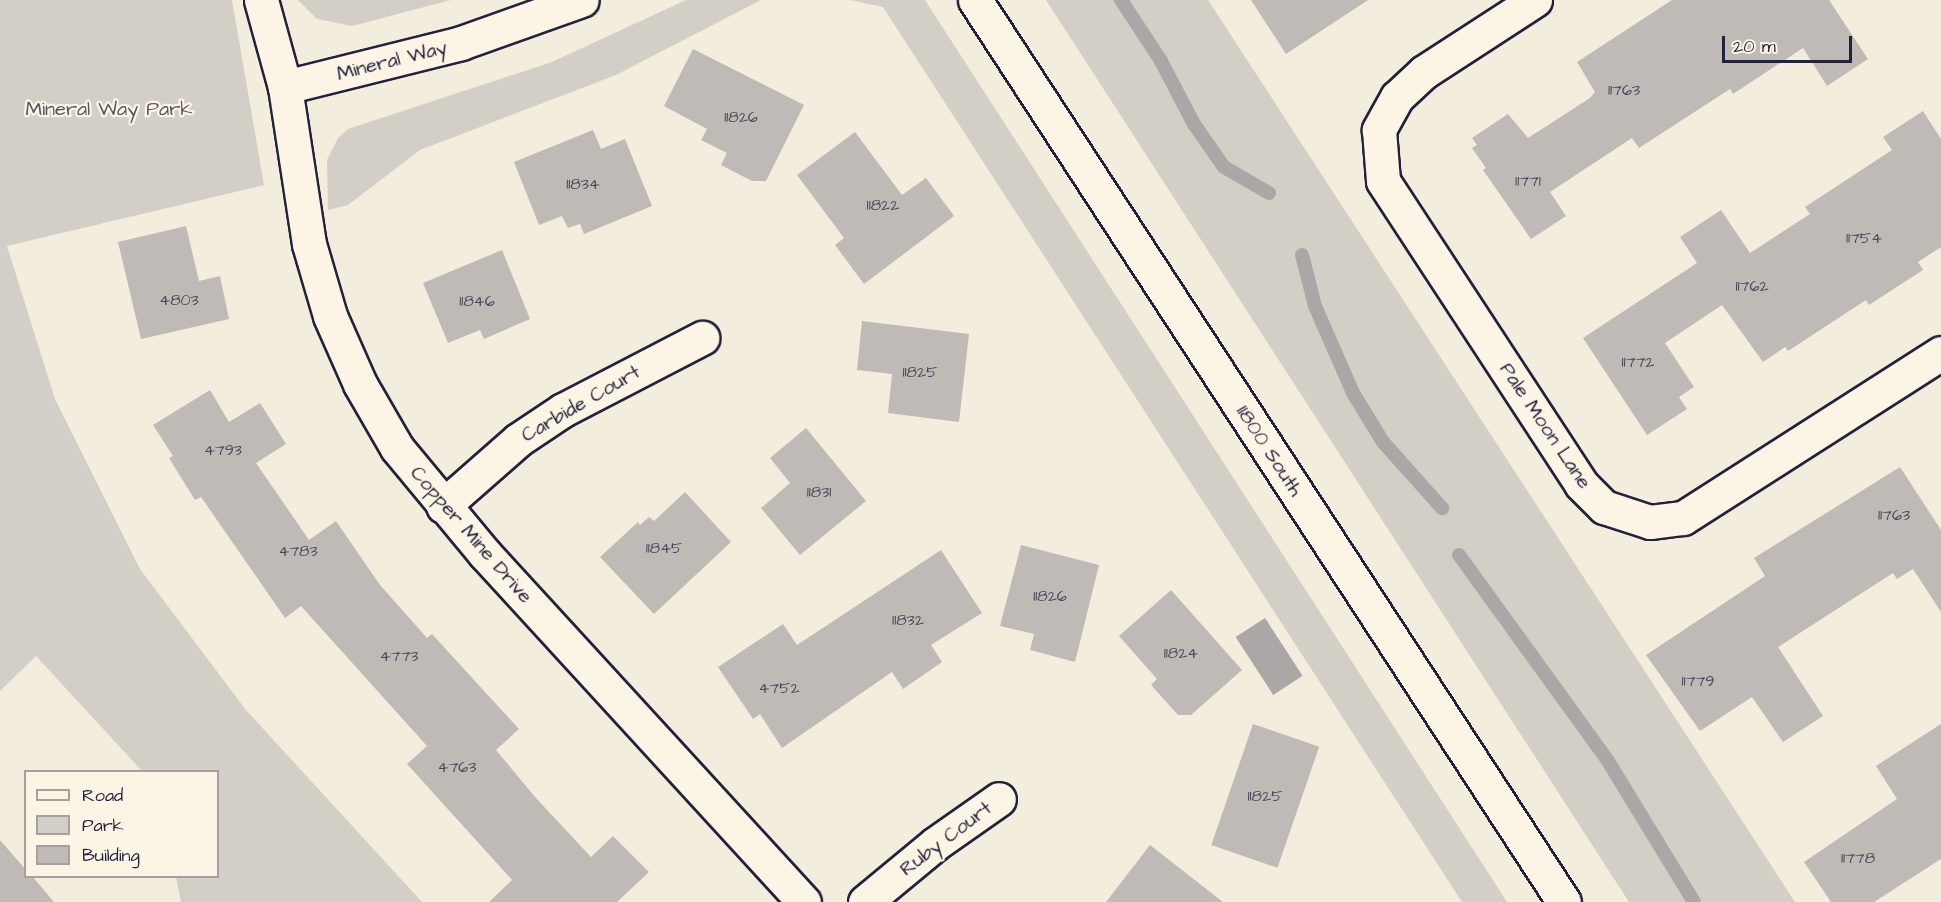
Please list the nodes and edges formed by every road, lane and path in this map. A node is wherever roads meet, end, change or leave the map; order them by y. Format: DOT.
graph roads {
  1 [pos="261,0"];
  2 [pos="582,0"];
  3 [pos="975,0"];
  4 [pos="1535,0"];
  5 [pos="285,87"];
  6 [pos="702,338"];
  7 [pos="1941,353"];
  8 [pos="442,506"];
  9 [pos="999,799"];
  10 [pos="804,902"];
  11 [pos="865,902"];
  12 [pos="1564,902"];
  1 -- 5 [label="street"];
  2 -- 5 [label="street, Mineral Way"];
  3 -- 12 [label="street, 11800 South"];
  4 -- 7 [label="street, Pale Moon Lane"];
  5 -- 8 [label="street, Copper Mine Drive"];
  6 -- 8 [label="street, Carbide Court"];
  8 -- 10 [label="street, Copper Mine Drive"];
  9 -- 11 [label="street, Ruby Court"];
}
